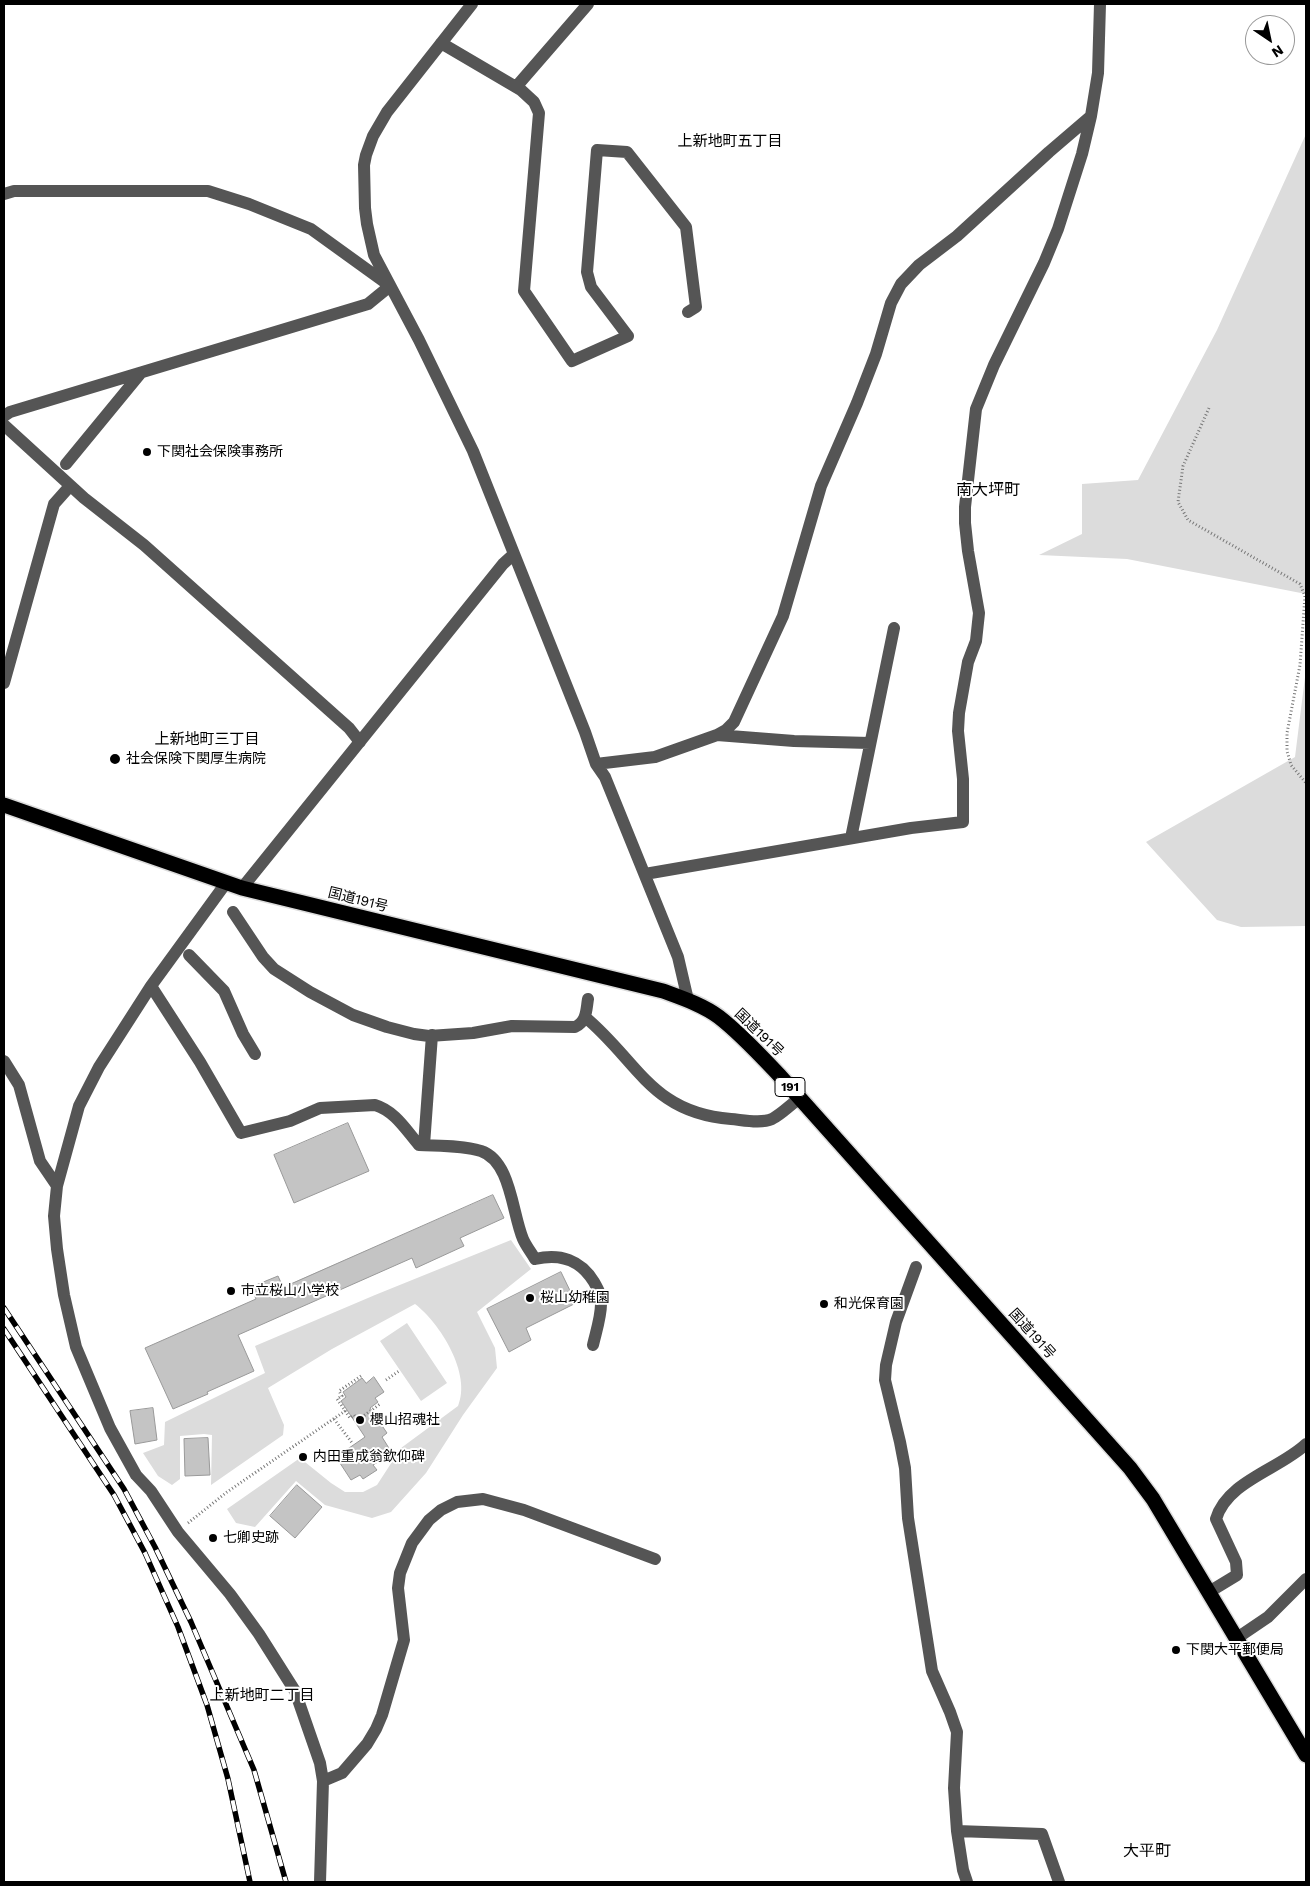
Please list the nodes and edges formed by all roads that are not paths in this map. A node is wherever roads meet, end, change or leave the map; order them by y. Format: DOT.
graph roads {
  1 [pos="472,4"];
  2 [pos="588,4"];
  3 [pos="1100,4"];
  4 [pos="441,43"];
  5 [pos="516,87"];
  6 [pos="1092,116"];
  7 [pos="4,194"];
  8 [pos="390,286"];
  9 [pos="688,312"];
  10 [pos="140,374"];
  11 [pos="6,412"];
  12 [pos="4,425"];
  13 [pos="66,464"];
  14 [pos="70,486"];
  15 [pos="514,554"];
  16 [pos="894,628"];
  17 [pos="4,684"];
  18 [pos="717,735"];
  19 [pos="360,742"];
  20 [pos="870,743"];
  21 [pos="596,764"];
  22 [pos="4,805"];
  23 [pos="851,838"];
  24 [pos="645,874"];
  25 [pos="226,883"];
  26 [pos="242,888"];
  27 [pos="233,912"];
  28 [pos="189,955"];
  29 [pos="151,986"];
  30 [pos="588,999"];
  31 [pos="688,1000"];
  32 [pos="585,1017"];
  33 [pos="432,1035"];
  34 [pos="255,1054"];
  35 [pos="4,1060"];
  36 [pos="800,1098"];
  37 [pos="424,1145"];
  38 [pos="57,1186"];
  39 [pos="916,1267"];
  40 [pos="593,1346"];
  41 [pos="1306,1444"];
  42 [pos="655,1559"];
  43 [pos="1306,1579"];
  44 [pos="1209,1592"];
  45 [pos="1236,1638"];
  46 [pos="1306,1755"];
  47 [pos="323,1781"];
  48 [pos="957,1832"];
  49 [pos="320,1882"];
  50 [pos="967,1882"];
  51 [pos="1059,1882"];
  1 -- 4 [label="street"];
  2 -- 5 [label="street"];
  3 -- 6 [label="street"];
  4 -- 5 [label="street"];
  4 -- 8 [label="street"];
  5 -- 9 [label="street"];
  6 -- 18 [label="street"];
  6 -- 23 [label="street"];
  7 -- 8 [label="street"];
  8 -- 10 [label="street"];
  8 -- 15 [label="street"];
  10 -- 11 [label="street"];
  10 -- 13 [label="street"];
  12 -- 14 [label="street"];
  14 -- 17 [label="street"];
  14 -- 19 [label="street"];
  15 -- 19 [label="street"];
  15 -- 21 [label="street"];
  16 -- 20 [label="street"];
  18 -- 20 [label="street"];
  18 -- 21 [label="street"];
  19 -- 26 [label="street"];
  20 -- 23 [label="street"];
  21 -- 24 [label="street"];
  22 -- 25 [label="highway, 国道191号 / 191"];
  23 -- 24 [label="street"];
  24 -- 31 [label="street"];
  25 -- 26 [label="highway, 国道191号 / 191"];
  25 -- 29 [label="street"];
  26 -- 31 [label="highway, 国道191号 / 191"];
  27 -- 33 [label="street"];
  28 -- 34 [label="street"];
  29 -- 37 [label="street"];
  29 -- 38 [label="street"];
  30 -- 32 [label="street"];
  31 -- 36 [label="highway, 国道191号 / 191"];
  32 -- 33 [label="street"];
  32 -- 36 [label="street"];
  33 -- 37 [label="street"];
  35 -- 38 [label="street"];
  36 -- 44 [label="highway, 国道191号 / 191"];
  37 -- 40 [label="street"];
  38 -- 47 [label="street"];
  39 -- 48 [label="street"];
  41 -- 44 [label="street"];
  42 -- 47 [label="street"];
  43 -- 45 [label="street"];
  44 -- 45 [label="highway, 国道191号 / 191"];
  45 -- 46 [label="highway, 国道191号 / 191"];
  47 -- 49 [label="street"];
  48 -- 50 [label="street"];
  48 -- 51 [label="street"];
}
